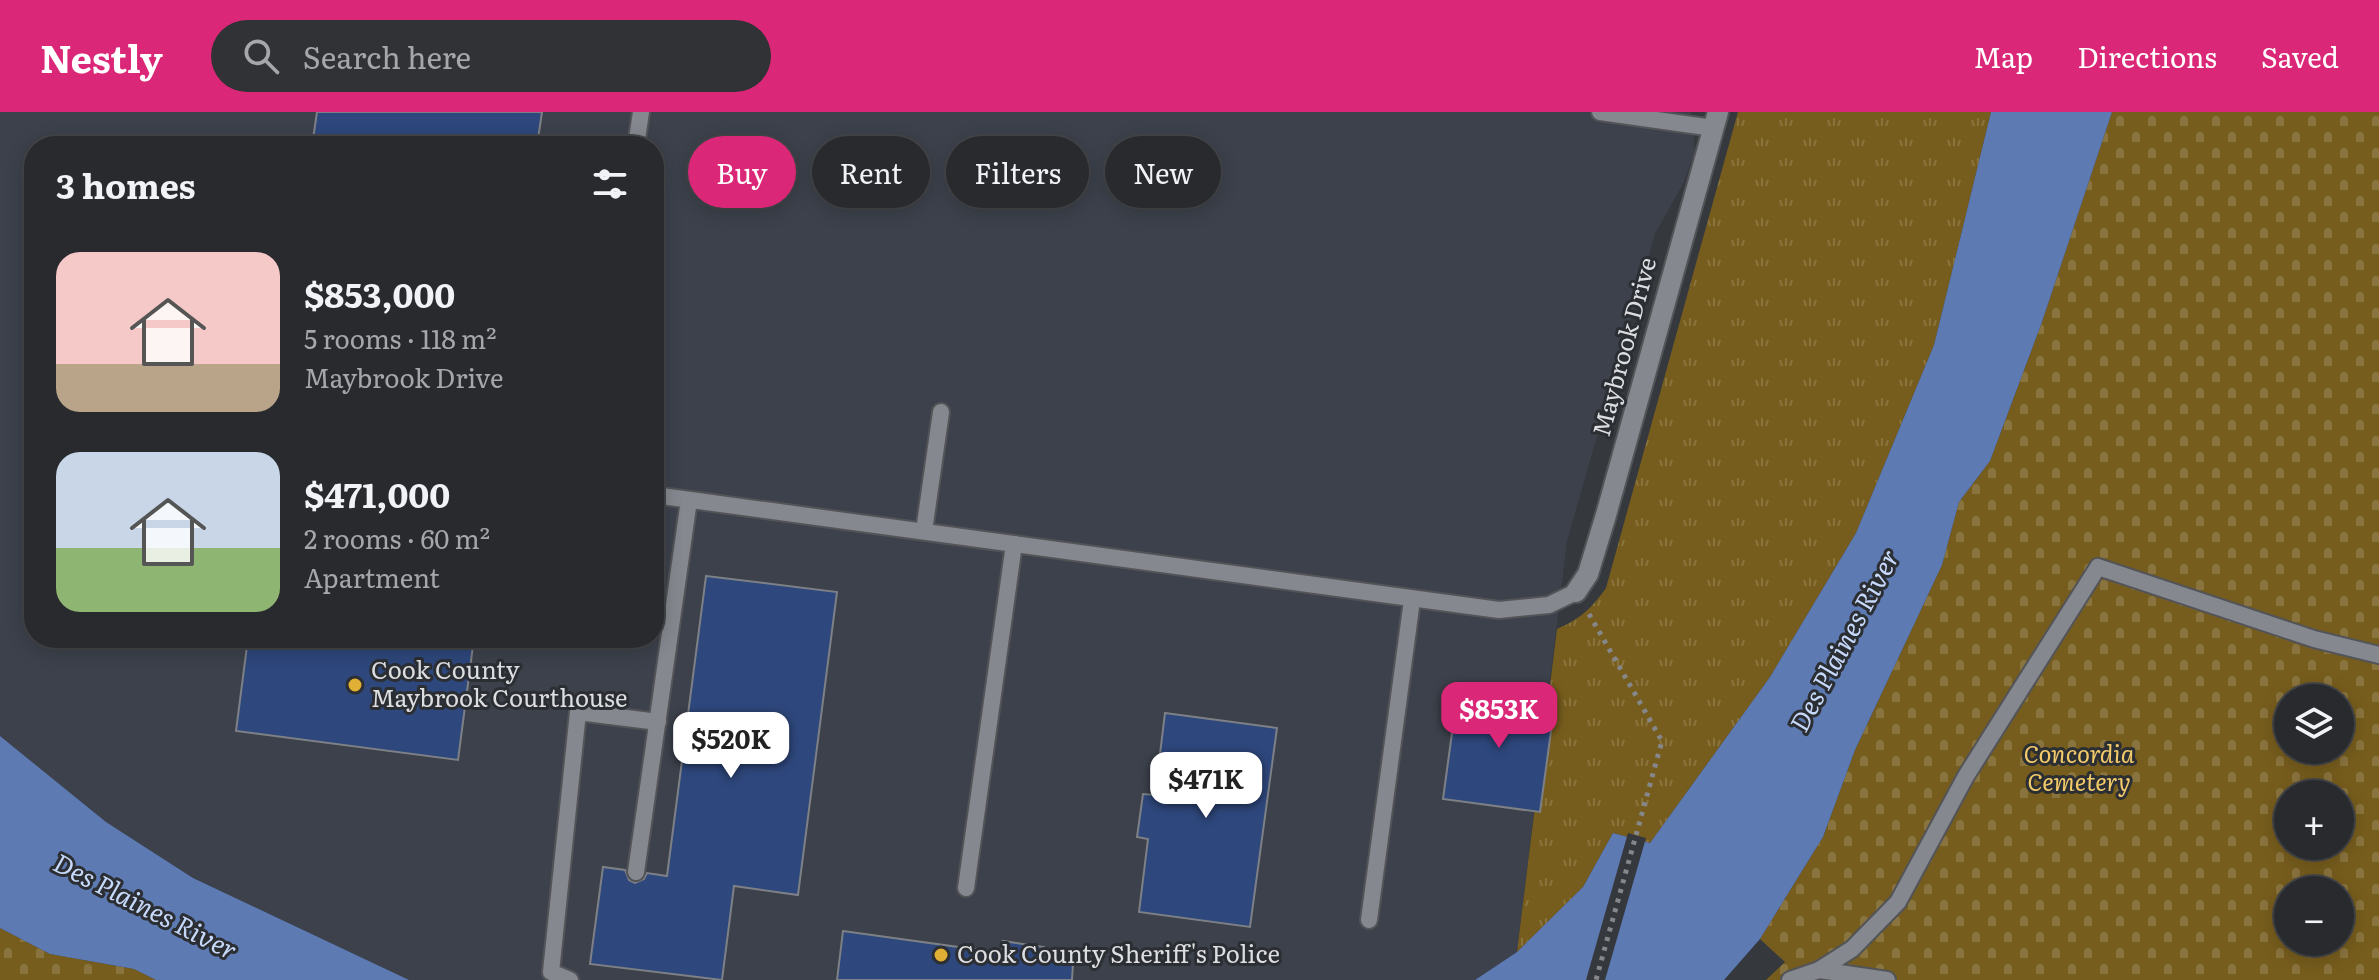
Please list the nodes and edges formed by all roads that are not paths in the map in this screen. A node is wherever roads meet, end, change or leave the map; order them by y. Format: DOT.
graph roads {
  1 [pos="641,112"];
  2 [pos="1600,112"];
  3 [pos="1715,120"];
  4 [pos="637,136"];
  5 [pos="941,412"];
  6 [pos="664,496"];
  7 [pos="689,500"];
  8 [pos="924,531"];
  9 [pos="1014,544"];
  10 [pos="1576,592"];
  11 [pos="1412,600"];
  12 [pos="2379,655"];
  13 [pos="658,722"];
  14 [pos="636,872"];
  15 [pos="966,888"];
  16 [pos="1369,920"];
  17 [pos="1819,970"];
  18 [pos="570,980"];
  19 [pos="1790,980"];
  20 [pos="1887,980"];
  1 -- 4 [label="lane"];
  2 -- 3 [label="lane"];
  3 -- 10 [label="street, Maybrook Drive"];
  5 -- 8 [label="lane"];
  6 -- 7 [label="lane"];
  7 -- 8 [label="lane"];
  7 -- 13 [label="lane"];
  8 -- 9 [label="lane"];
  9 -- 11 [label="lane"];
  9 -- 15 [label="lane"];
  10 -- 11 [label="lane"];
  11 -- 16 [label="lane"];
  12 -- 17 [label="lane"];
  13 -- 14 [label="lane"];
  13 -- 18 [label="lane"];
  17 -- 19 [label="lane"];
  17 -- 20 [label="lane"];
}
